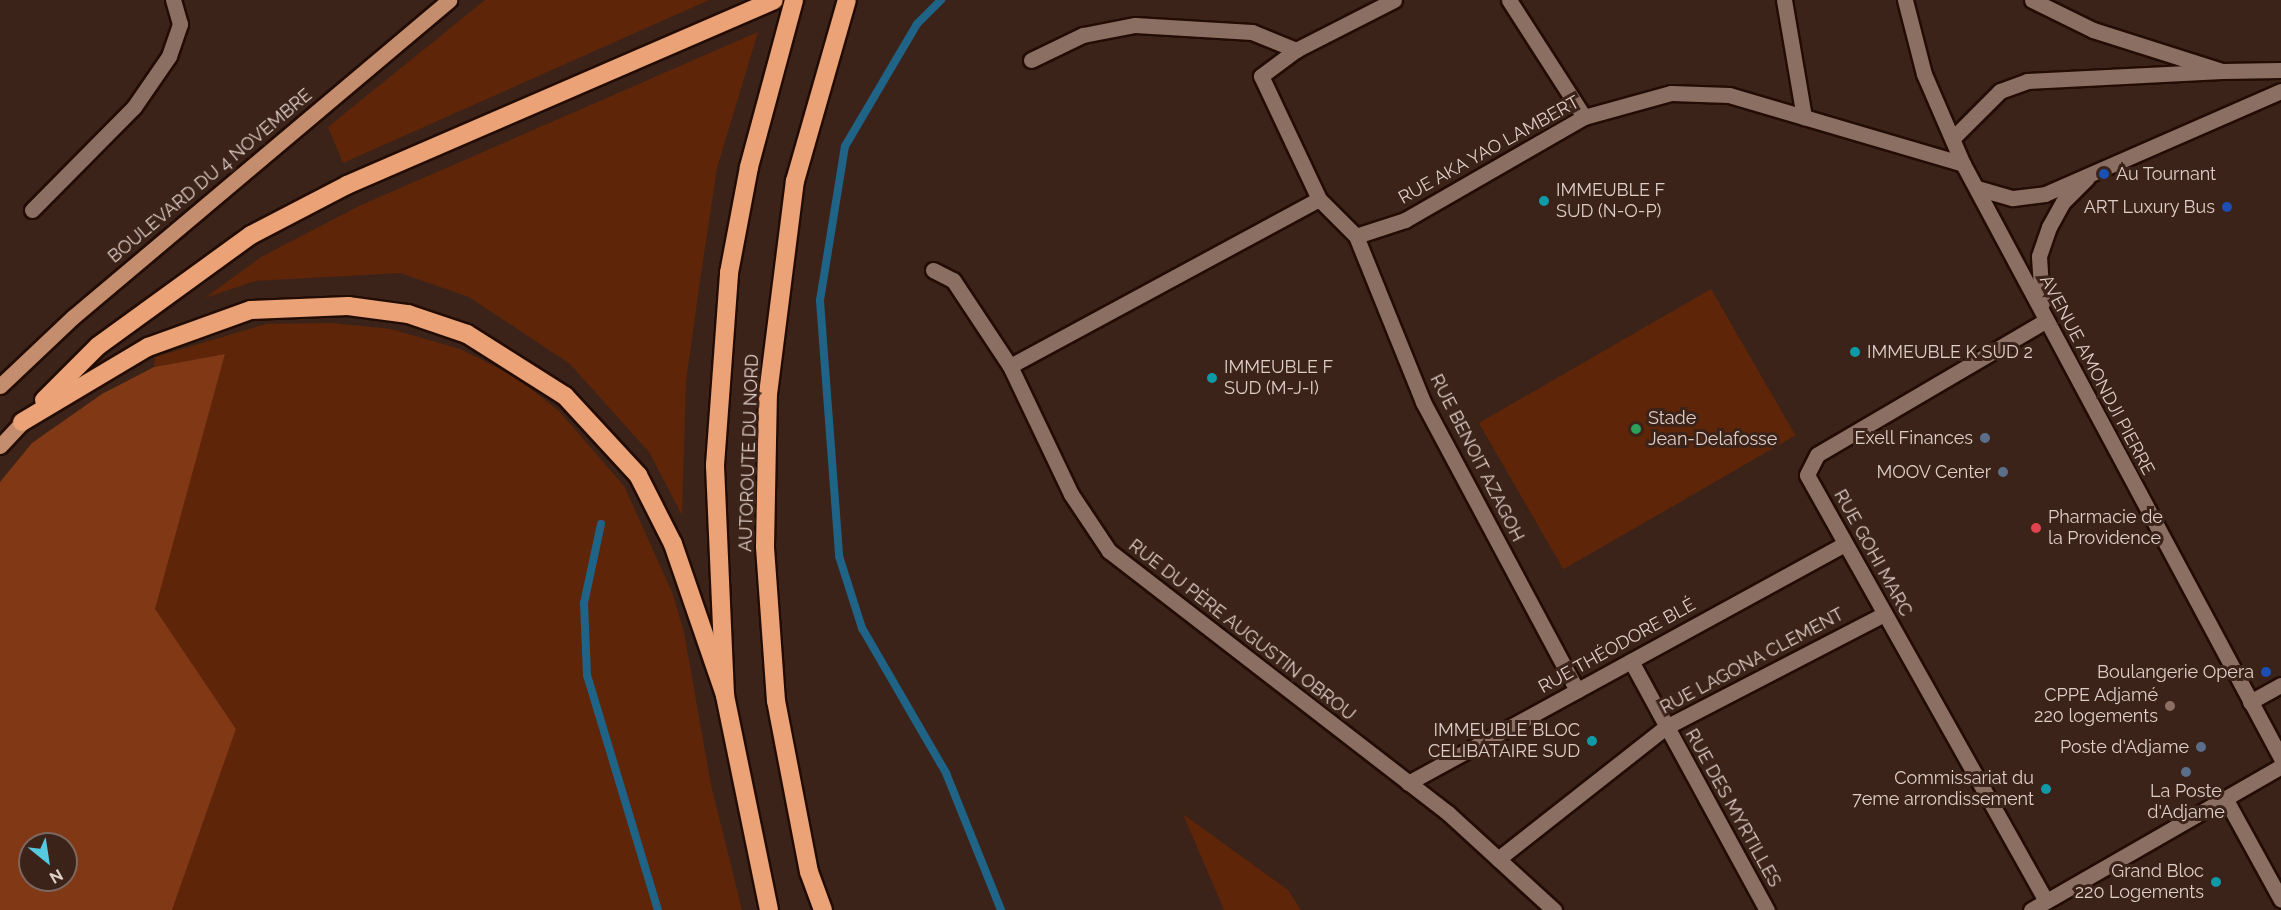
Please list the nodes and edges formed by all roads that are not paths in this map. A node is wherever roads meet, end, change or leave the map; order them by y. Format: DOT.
graph roads {
  1 [pos="173,0"];
  2 [pos="449,0"];
  3 [pos="774,0"];
  4 [pos="794,0"];
  5 [pos="847,0"];
  6 [pos="1394,0"];
  7 [pos="1509,0"];
  8 [pos="1784,0"];
  9 [pos="1905,0"];
  10 [pos="2031,0"];
  11 [pos="1296,50"];
  12 [pos="1031,60"];
  13 [pos="2281,70"];
  14 [pos="2222,71"];
  15 [pos="2281,91"];
  16 [pos="1584,117"];
  17 [pos="1804,117"];
  18 [pos="1953,138"];
  19 [pos="1963,164"];
  20 [pos="2097,169"];
  21 [pos="1977,188"];
  22 [pos="1319,199"];
  23 [pos="32,210"];
  24 [pos="1356,236"];
  25 [pos="933,270"];
  26 [pos="2045,321"];
  27 [pos="1010,366"];
  28 [pos="0,386"];
  29 [pos="22,422"];
  30 [pos="0,446"];
  31 [pos="1845,544"];
  32 [pos="1884,614"];
  33 [pos="1631,661"];
  34 [pos="2281,685"];
  35 [pos="1577,691"];
  36 [pos="725,695"];
  37 [pos="2250,702"];
  38 [pos="1666,727"];
  39 [pos="2281,758"];
  40 [pos="2281,766"];
  41 [pos="1408,783"];
  42 [pos="2224,798"];
  43 [pos="1498,859"];
  44 [pos="2281,900"];
  45 [pos="2046,901"];
  46 [pos="769,910"];
  47 [pos="823,910"];
  48 [pos="1554,910"];
  49 [pos="1767,910"];
  50 [pos="2031,910"];
  1 -- 23 [label="street"];
  2 -- 28 [label="main road, BOULEVARD DU 4 NOVEMBRE"];
  3 -- 29 [label="highway"];
  4 -- 36 [label="highway, AUTOROUTE DU NORD"];
  5 -- 47 [label="highway, AUTOROUTE DU NORD"];
  6 -- 11 [label="street"];
  7 -- 16 [label="street"];
  8 -- 17 [label="street"];
  9 -- 18 [label="street, AVENUE AMONDJI PIERRE"];
  10 -- 14 [label="street"];
  11 -- 12 [label="street"];
  11 -- 22 [label="street"];
  13 -- 14 [label="street"];
  14 -- 18 [label="street"];
  15 -- 20 [label="street"];
  16 -- 17 [label="street, RUE AKA YAO LAMBERT"];
  16 -- 24 [label="street, RUE AKA YAO LAMBERT"];
  17 -- 19 [label="street, RUE AKA YAO LAMBERT"];
  18 -- 19 [label="street, AVENUE AMONDJI PIERRE"];
  19 -- 21 [label="street, AVENUE AMONDJI PIERRE"];
  20 -- 21 [label="street"];
  20 -- 26 [label="street"];
  21 -- 26 [label="street, AVENUE AMONDJI PIERRE"];
  22 -- 24 [label="street"];
  22 -- 27 [label="street"];
  24 -- 35 [label="street, RUE BENOIT AZAGOH"];
  25 -- 27 [label="street, RUE DU PÈRE AUGUSTIN OBROU"];
  26 -- 31 [label="street, RUE GOHI MARC"];
  26 -- 37 [label="street, AVENUE AMONDJI PIERRE"];
  27 -- 41 [label="street, RUE DU PÈRE AUGUSTIN OBROU"];
  29 -- 30 [label="main road"];
  29 -- 36 [label="highway"];
  31 -- 32 [label="street, RUE GOHI MARC"];
  31 -- 33 [label="street, RUE THÉODORE BLÉ"];
  32 -- 38 [label="street, RUE LAGONA CLEMENT"];
  32 -- 45 [label="street, RUE GOHI MARC"];
  33 -- 35 [label="street, RUE THÉODORE BLÉ"];
  33 -- 38 [label="street, RUE DES MYRTILLES"];
  34 -- 37 [label="street"];
  35 -- 41 [label="street, RUE THÉODORE BLÉ"];
  36 -- 46 [label="highway, AUTOROUTE DU NORD"];
  37 -- 39 [label="street, AVENUE AMONDJI PIERRE"];
  38 -- 43 [label="street, RUE LAGONA CLEMENT"];
  38 -- 49 [label="street, RUE DES MYRTILLES"];
  40 -- 42 [label="street"];
  41 -- 43 [label="street, RUE DU PÈRE AUGUSTIN OBROU"];
  42 -- 44 [label="street"];
  42 -- 45 [label="street"];
  43 -- 48 [label="street, RUE DU PÈRE AUGUSTIN OBROU"];
  45 -- 50 [label="street"];
}
